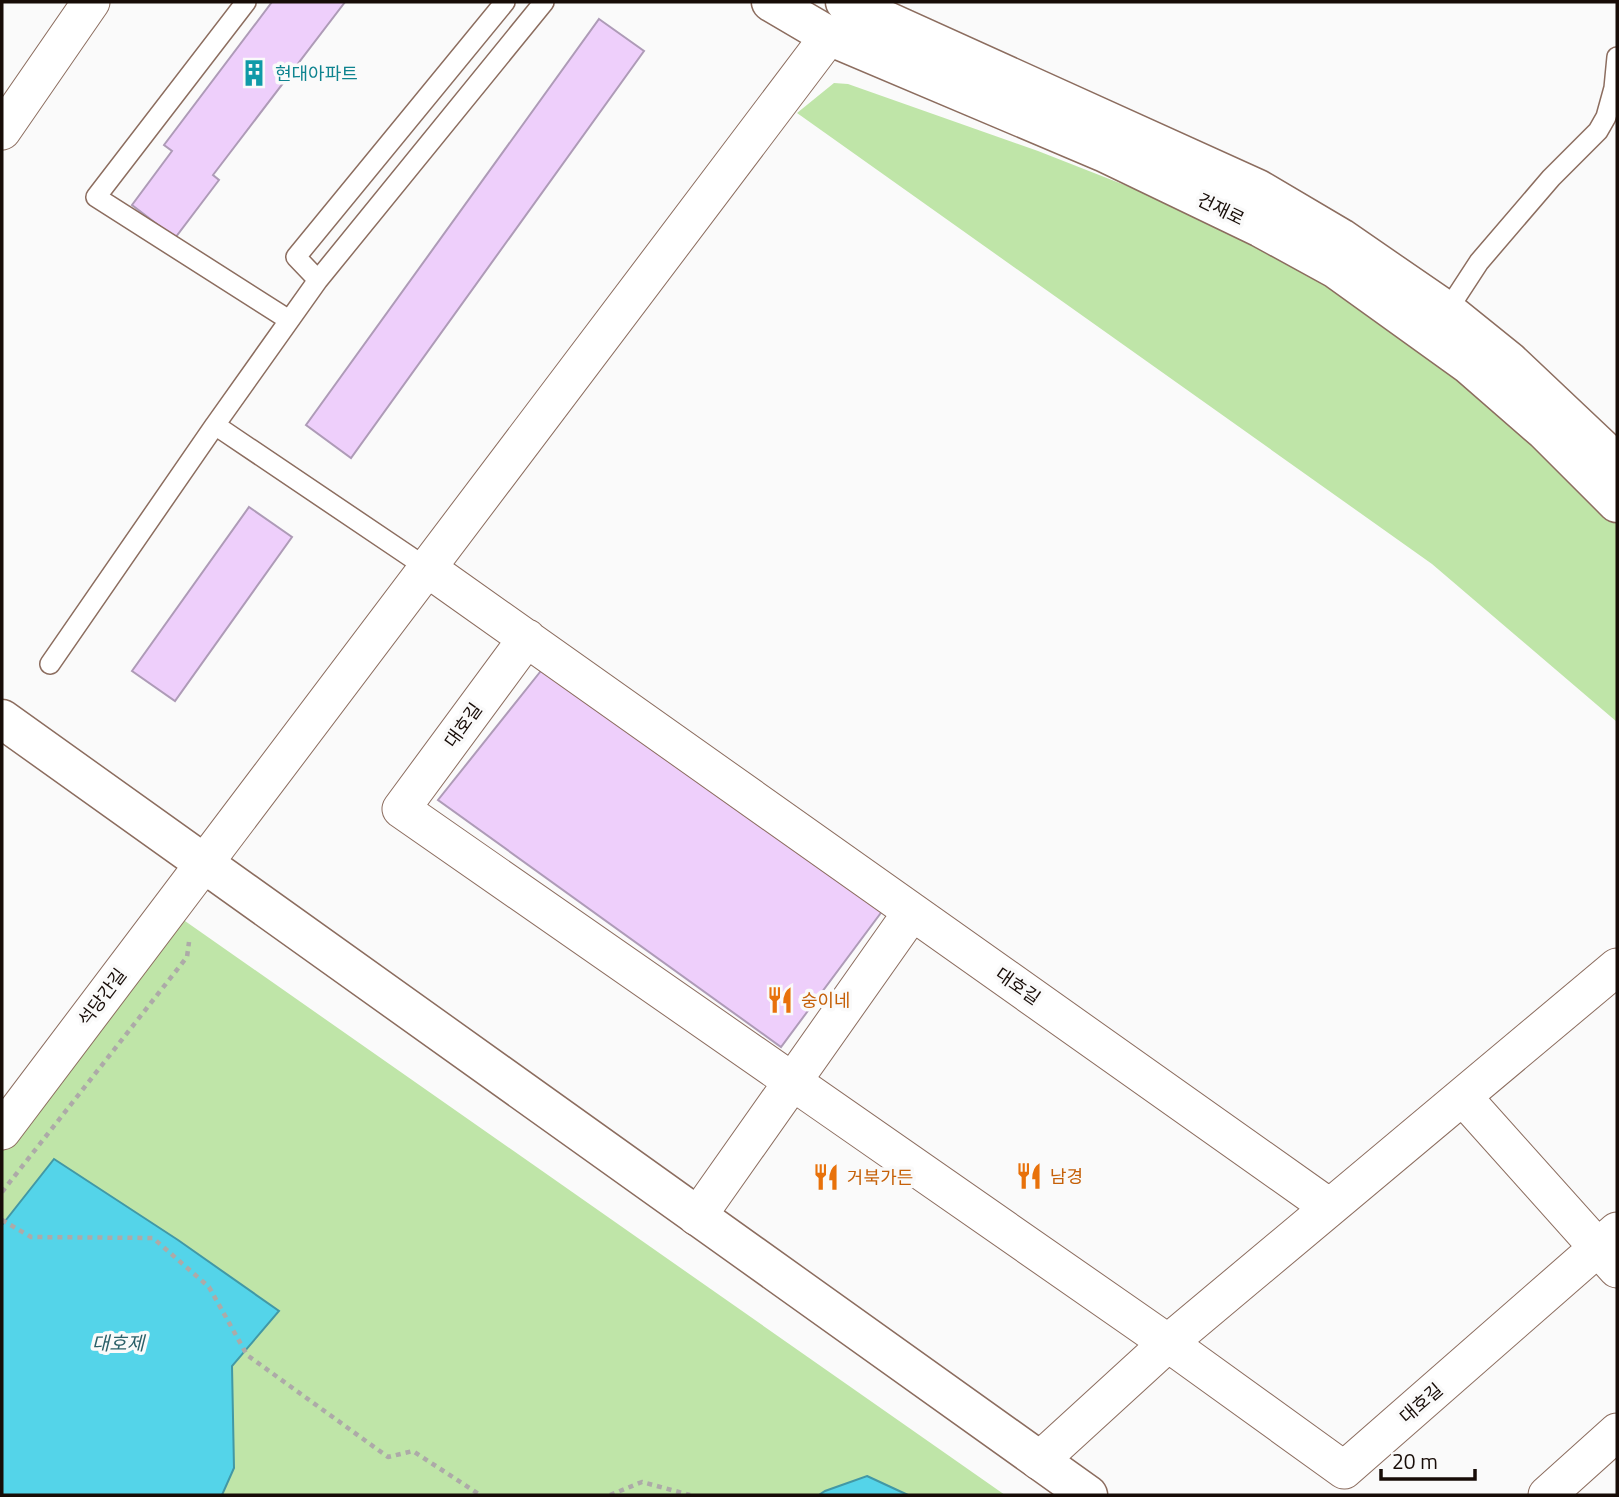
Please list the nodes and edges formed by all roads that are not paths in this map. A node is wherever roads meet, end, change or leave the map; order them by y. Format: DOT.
graph roads {
  1 [pos="91,2"];
  2 [pos="246,2"];
  3 [pos="505,2"];
  4 [pos="544,2"];
  5 [pos="771,2"];
  6 [pos="845,2"];
  7 [pos="829,36"];
  8 [pos="1617,57"];
  9 [pos="2,131"];
  10 [pos="318,280"];
  11 [pos="1447,311"];
  12 [pos="289,320"];
  13 [pos="215,425"];
  14 [pos="1617,463"];
  15 [pos="1617,503"];
  16 [pos="427,568"];
  17 [pos="527,638"];
  18 [pos="50,664"];
  19 [pos="2,719"];
  20 [pos="202,863"];
  21 [pos="912,912"];
  22 [pos="1617,967"];
  23 [pos="793,1082"];
  24 [pos="1463,1097"];
  25 [pos="2,1132"];
  26 [pos="1329,1207"];
  27 [pos="697,1217"];
  28 [pos="1611,1249"];
  29 [pos="1168,1343"];
  30 [pos="1617,1432"];
  31 [pos="1039,1461"];
  32 [pos="1088,1495"];
  33 [pos="1547,1495"];
  1 -- 9 [label="street"];
  2 -- 12 [label="lane"];
  3 -- 10 [label="lane"];
  4 -- 10 [label="lane"];
  5 -- 7 [label="main road, 건재로"];
  6 -- 11 [label="main road, 건재로"];
  7 -- 15 [label="main road, 건재로"];
  7 -- 16 [label="street, 석당간길"];
  8 -- 11 [label="lane"];
  10 -- 12 [label="lane"];
  11 -- 14 [label="main road, 건재로"];
  12 -- 13 [label="lane"];
  13 -- 16 [label="lane"];
  13 -- 18 [label="lane"];
  16 -- 17 [label="street"];
  16 -- 20 [label="street, 석당간길"];
  17 -- 21 [label="street, 대호길"];
  17 -- 23 [label="street, 대호길"];
  19 -- 20 [label="main road"];
  20 -- 25 [label="street, 석당간길"];
  20 -- 27 [label="main road"];
  21 -- 23 [label="street"];
  21 -- 26 [label="street, 대호길"];
  22 -- 24 [label="street"];
  23 -- 27 [label="street"];
  23 -- 29 [label="street, 대호길"];
  24 -- 26 [label="street"];
  24 -- 28 [label="street, 대호길"];
  26 -- 29 [label="street"];
  27 -- 31 [label="main road"];
  28 -- 29 [label="street, 대호길"];
  29 -- 31 [label="street"];
  30 -- 33 [label="street"];
  31 -- 32 [label="main road"];
}
